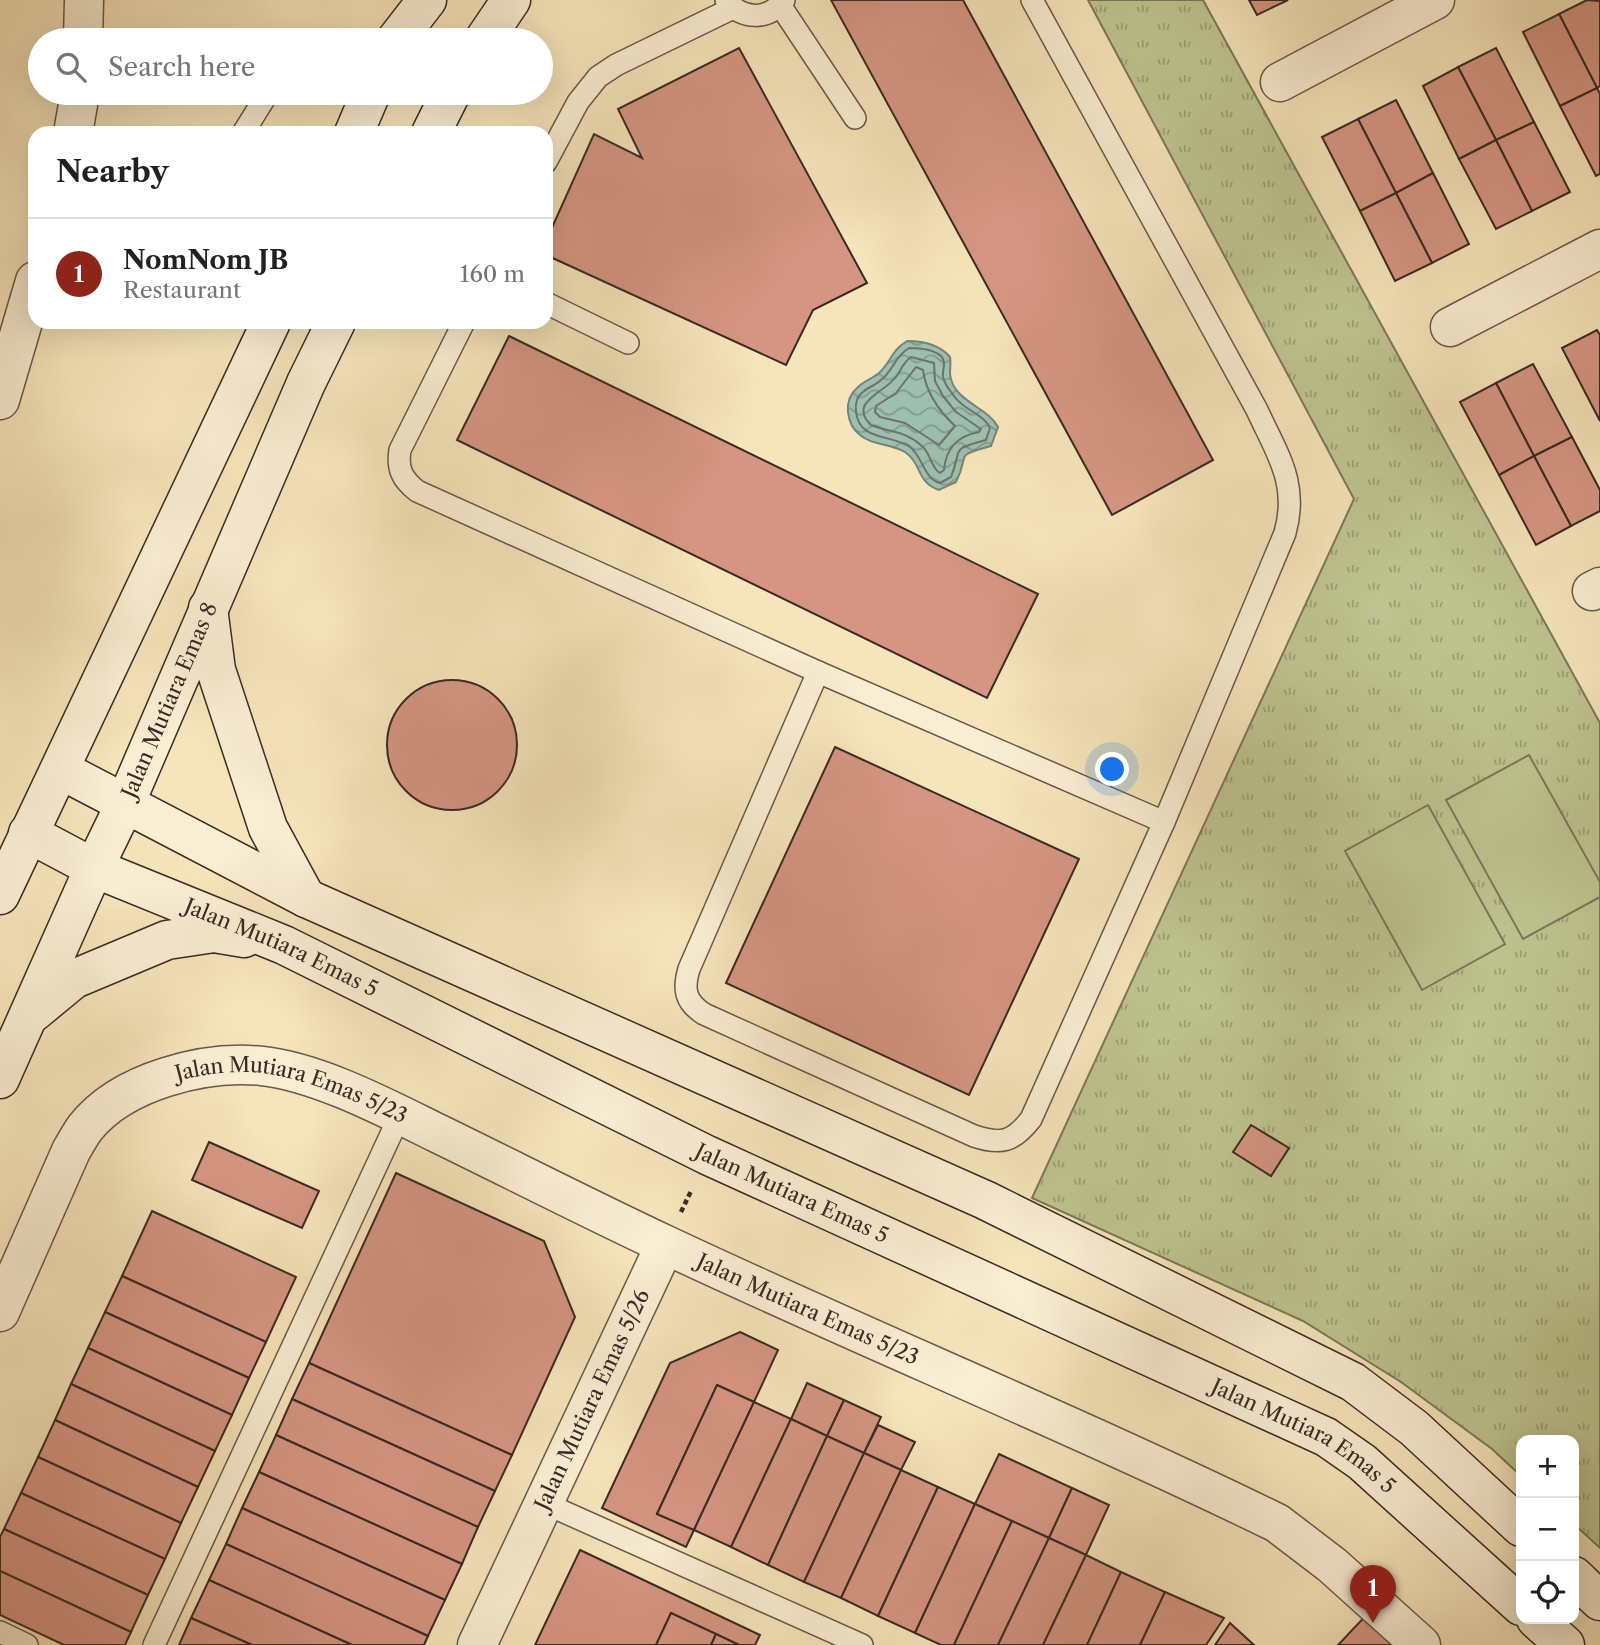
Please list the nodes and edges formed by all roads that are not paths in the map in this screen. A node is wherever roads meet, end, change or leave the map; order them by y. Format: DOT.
graph roads {
  1 [pos="427,0"];
  2 [pos="511,0"];
  3 [pos="1032,0"];
  4 [pos="1435,0"];
  5 [pos="782,3"];
  6 [pos="730,4"];
  7 [pos="405,28"];
  8 [pos="492,28"];
  9 [pos="1280,82"];
  10 [pos="78,105"];
  11 [pos="260,105"];
  12 [pos="366,105"];
  13 [pos="445,105"];
  14 [pos="855,118"];
  15 [pos="74,126"];
  16 [pos="247,126"];
  17 [pos="357,126"];
  18 [pos="434,126"];
  19 [pos="553,149"];
  20 [pos="1600,249"];
  21 [pos="28,305"];
  22 [pos="553,306"];
  23 [pos="1450,327"];
  24 [pos="268,329"];
  25 [pos="333,329"];
  26 [pos="460,329"];
  27 [pos="628,343"];
  28 [pos="0,400"];
  29 [pos="208,606"];
  30 [pos="818,672"];
  31 [pos="61,770"];
  32 [pos="125,804"];
  33 [pos="1164,822"];
  34 [pos="28,833"];
  35 [pos="94,868"];
  36 [pos="0,895"];
  37 [pos="306,898"];
  38 [pos="284,944"];
  39 [pos="30,1015"];
  40 [pos="0,1079"];
  41 [pos="400,1115"];
  42 [pos="665,1245"];
  43 [pos="0,1312"];
  44 [pos="544,1503"];
  45 [pos="1516,1522"];
  46 [pos="1579,1581"];
  47 [pos="1516,1601"];
  48 [pos="1600,1601"];
  49 [pos="1542,1624"];
  50 [pos="0,1632"];
  51 [pos="27,1645"];
  52 [pos="155,1645"];
  53 [pos="477,1645"];
  54 [pos="862,1645"];
  55 [pos="1421,1645"];
  56 [pos="1565,1645"];
  1 -- 7 [label="street"];
  2 -- 8 [label="street"];
  3 -- 33 [label="lane"];
  4 -- 9 [label="street"];
  5 -- 6 [label="lane"];
  5 -- 14 [label="lane"];
  6 -- 19 [label="lane"];
  10 -- 15 [label="street"];
  11 -- 16 [label="lane"];
  12 -- 17 [label="street"];
  13 -- 18 [label="street"];
  20 -- 23 [label="street"];
  21 -- 28 [label="street"];
  22 -- 27 [label="lane"];
  24 -- 31 [label="street"];
  25 -- 29 [label="street, Jalan Mutiara Emas 8"];
  26 -- 30 [label="lane"];
  29 -- 32 [label="street, Jalan Mutiara Emas 8"];
  29 -- 37 [label="street"];
  30 -- 33 [label="lane"];
  30 -- 33 [label="lane"];
  31 -- 32 [label="street"];
  31 -- 34 [label="street"];
  32 -- 35 [label="street, Jalan Mutiara Emas 8"];
  32 -- 37 [label="street"];
  34 -- 35 [label="street, Jalan Mutiara Emas 5"];
  34 -- 36 [label="street"];
  35 -- 38 [label="street, Jalan Mutiara Emas 5"];
  35 -- 39 [label="street, Jalan Mutiara Emas 8"];
  37 -- 45 [label="street"];
  38 -- 39 [label="street"];
  38 -- 47 [label="street, Jalan Mutiara Emas 5"];
  39 -- 40 [label="street, Jalan Mutiara Emas 8"];
  41 -- 42 [label="street, Jalan Mutiara Emas 5/23"];
  41 -- 43 [label="street, Jalan Mutiara Emas 5/23"];
  41 -- 52 [label="lane"];
  42 -- 44 [label="street, Jalan Mutiara Emas 5/26"];
  42 -- 55 [label="street, Jalan Mutiara Emas 5/23"];
  44 -- 53 [label="street, Jalan Mutiara Emas 5/26"];
  44 -- 54 [label="lane"];
  46 -- 48 [label="street"];
  49 -- 56 [label="street"];
  50 -- 51 [label="lane"];
}
